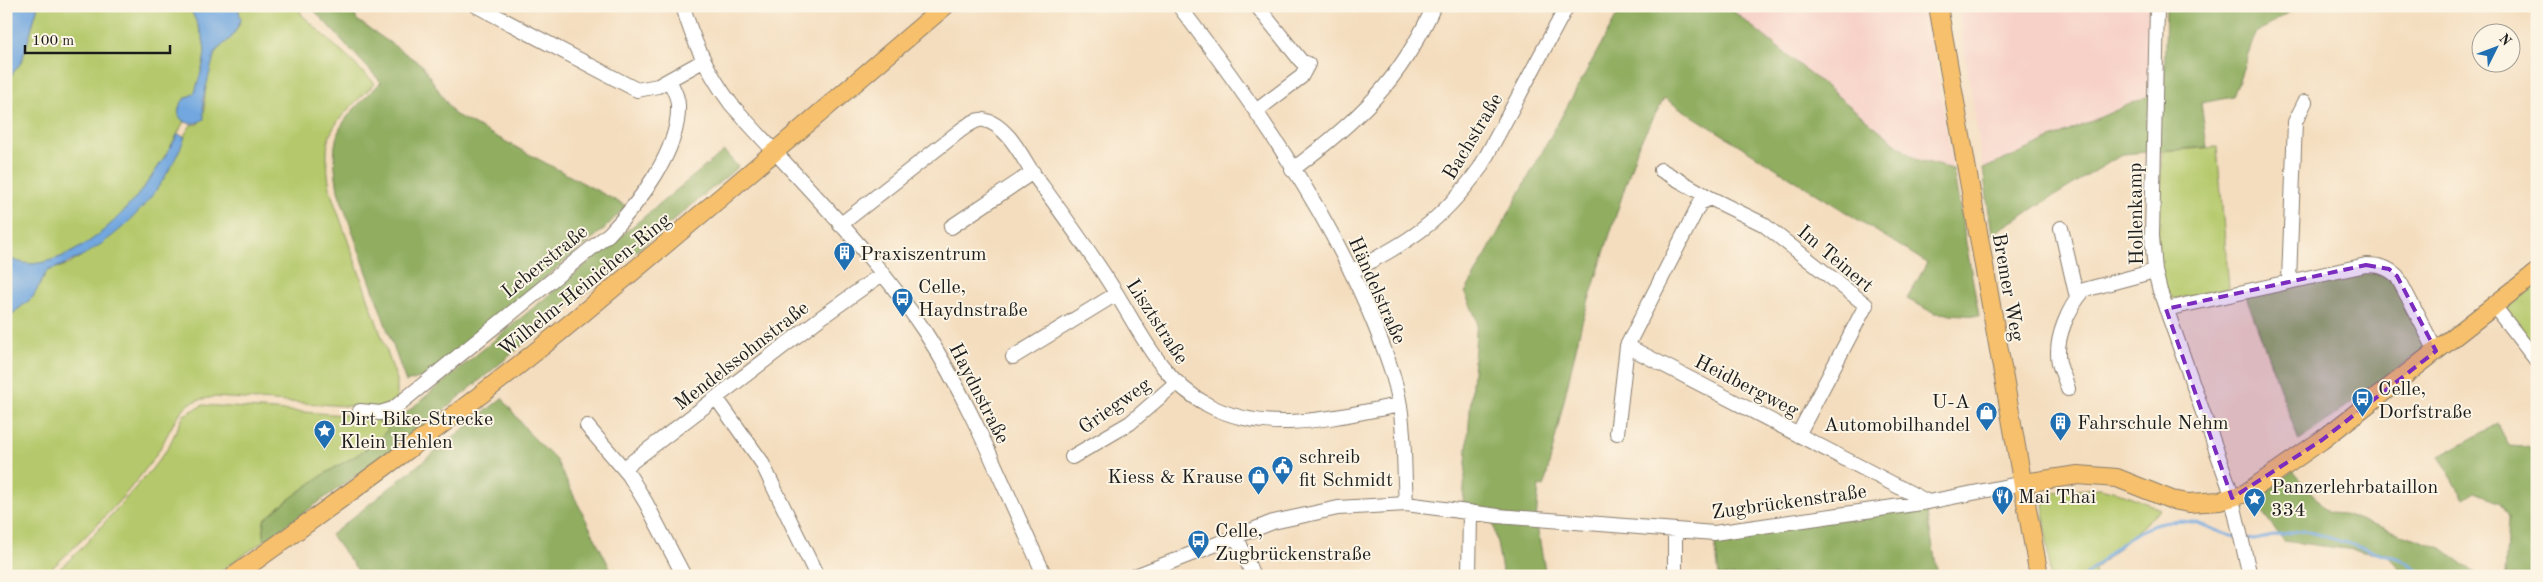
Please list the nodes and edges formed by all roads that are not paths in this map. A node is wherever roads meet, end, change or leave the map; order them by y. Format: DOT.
graph roads {
  1 [pos="477,6"];
  2 [pos="683,6"];
  3 [pos="945,6"];
  4 [pos="1179,6"];
  5 [pos="1257,6"];
  6 [pos="1434,6"];
  7 [pos="1567,6"];
  8 [pos="1938,6"];
  9 [pos="2157,6"];
  10 [pos="703,61"];
  11 [pos="670,80"];
  12 [pos="2305,102"];
  13 [pos="1256,111"];
  14 [pos="776,153"];
  15 [pos="1292,170"];
  16 [pos="1661,170"];
  17 [pos="1033,172"];
  18 [pos="1710,198"];
  19 [pos="840,224"];
  20 [pos="950,228"];
  21 [pos="2061,228"];
  22 [pos="2155,271"];
  23 [pos="1351,272"];
  24 [pos="2537,272"];
  25 [pos="882,274"];
  26 [pos="2290,280"];
  27 [pos="1116,294"];
  28 [pos="2077,298"];
  29 [pos="2494,306"];
  30 [pos="2166,310"];
  31 [pos="1627,346"];
  32 [pos="2436,351"];
  33 [pos="1012,357"];
  34 [pos="2537,361"];
  35 [pos="1176,384"];
  36 [pos="2068,389"];
  37 [pos="716,398"];
  38 [pos="1400,405"];
  39 [pos="360,411"];
  40 [pos="587,426"];
  41 [pos="1617,433"];
  42 [pos="1798,435"];
  43 [pos="1072,457"];
  44 [pos="624,468"];
  45 [pos="2022,484"];
  46 [pos="2232,498"];
  47 [pos="1928,502"];
  48 [pos="1406,504"];
  49 [pos="1470,512"];
  50 [pos="1676,531"];
  51 [pos="1236,535"];
  52 [pos="234,576"];
  53 [pos="684,576"];
  54 [pos="817,576"];
  55 [pos="1045,576"];
  56 [pos="1135,576"];
  57 [pos="1253,576"];
  58 [pos="1469,576"];
  59 [pos="1676,576"];
  60 [pos="2039,576"];
  61 [pos="2250,576"];
  1 -- 11 [label="street"];
  2 -- 10 [label="street, Haydnstraße"];
  3 -- 14 [label="main road, Wilhelm-Heinichen-Ring"];
  4 -- 13 [label="street, Händelstraße"];
  5 -- 13 [label="street"];
  6 -- 15 [label="street"];
  7 -- 23 [label="street, Bachstraße"];
  8 -- 45 [label="main road, Bremer Weg"];
  9 -- 22 [label="street, Hollenkamp"];
  10 -- 11 [label="street"];
  10 -- 14 [label="street, Haydnstraße"];
  11 -- 39 [label="street, Leberstraße"];
  12 -- 26 [label="street"];
  13 -- 15 [label="street, Händelstraße"];
  14 -- 19 [label="street, Haydnstraße"];
  14 -- 52 [label="main road, Wilhelm-Heinichen-Ring"];
  15 -- 23 [label="street, Händelstraße"];
  16 -- 18 [label="street, Im Teinert"];
  17 -- 19 [label="street, Lisztstraße"];
  17 -- 20 [label="street"];
  17 -- 27 [label="street, Lisztstraße"];
  18 -- 31 [label="street"];
  18 -- 42 [label="street, Im Teinert"];
  19 -- 25 [label="street, Haydnstraße"];
  21 -- 28 [label="street"];
  22 -- 28 [label="street"];
  22 -- 30 [label="street, Hollenkamp"];
  23 -- 38 [label="street, Händelstraße"];
  24 -- 29 [label="main road"];
  25 -- 37 [label="street, Mendelssohnstraße"];
  25 -- 55 [label="street, Haydnstraße"];
  26 -- 30 [label="street"];
  26 -- 32 [label="street"];
  27 -- 33 [label="street"];
  27 -- 35 [label="street, Lisztstraße"];
  28 -- 36 [label="street"];
  29 -- 32 [label="main road"];
  29 -- 34 [label="street"];
  30 -- 46 [label="street, Hollenkamp"];
  31 -- 41 [label="street"];
  31 -- 42 [label="street, Heidbergweg"];
  32 -- 46 [label="main road"];
  35 -- 38 [label="street, Lisztstraße"];
  35 -- 43 [label="street, Griegweg"];
  37 -- 44 [label="street, Mendelssohnstraße"];
  37 -- 54 [label="street"];
  38 -- 48 [label="street, Händelstraße"];
  40 -- 44 [label="street"];
  42 -- 47 [label="street, Heidbergweg"];
  44 -- 53 [label="street"];
  45 -- 46 [label="main road"];
  45 -- 47 [label="street, Zugbrückenstraße"];
  45 -- 60 [label="main road, Bremer Weg"];
  46 -- 61 [label="street, Hollenkamp"];
  47 -- 50 [label="street, Zugbrückenstraße"];
  48 -- 49 [label="street, Zugbrückenstraße"];
  48 -- 51 [label="street, Zugbrückenstraße"];
  49 -- 50 [label="street, Zugbrückenstraße"];
  49 -- 58 [label="street"];
  50 -- 59 [label="street"];
  51 -- 56 [label="street, Zugbrückenstraße"];
  51 -- 57 [label="street"];
}
